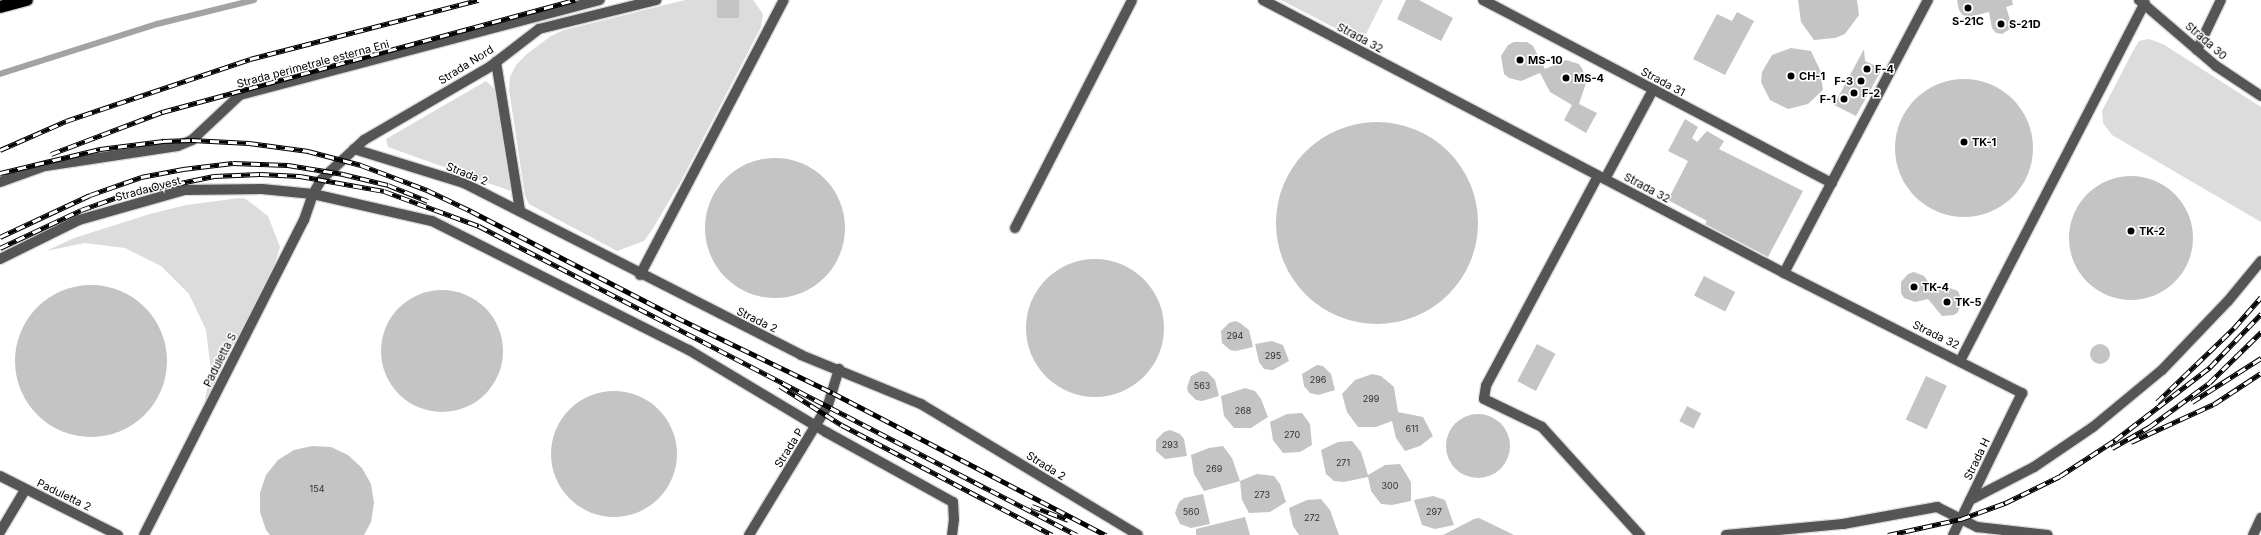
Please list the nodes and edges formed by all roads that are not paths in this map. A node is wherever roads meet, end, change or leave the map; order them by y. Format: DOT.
graph roads {
  1 [pos="27,0"];
  2 [pos="600,0"];
  3 [pos="656,0"];
  4 [pos="784,0"];
  5 [pos="1132,0"];
  6 [pos="1263,0"];
  7 [pos="1483,0"];
  8 [pos="1928,0"];
  9 [pos="2221,0"];
  10 [pos="2142,2"];
  11 [pos="0,7"];
  12 [pos="2197,50"];
  13 [pos="496,62"];
  14 [pos="1653,90"];
  15 [pos="2261,96"];
  16 [pos="354,149"];
  17 [pos="1602,178"];
  18 [pos="0,182"];
  19 [pos="1832,183"];
  20 [pos="313,194"];
  21 [pos="520,211"];
  22 [pos="1015,228"];
  23 [pos="0,259"];
  24 [pos="2261,261"];
  25 [pos="1784,273"];
  26 [pos="640,275"];
  27 [pos="1960,360"];
  28 [pos="839,369"];
  29 [pos="2022,393"];
  30 [pos="816,427"];
  31 [pos="0,476"];
  32 [pos="25,490"];
  33 [pos="1970,500"];
  34 [pos="2261,518"];
  35 [pos="1961,519"];
  36 [pos="0,532"];
  37 [pos="118,535"];
  38 [pos="144,535"];
  39 [pos="749,535"];
  40 [pos="952,535"];
  41 [pos="1138,535"];
  42 [pos="1640,535"];
  43 [pos="1726,535"];
  44 [pos="1953,535"];
  45 [pos="2048,535"];
  46 [pos="2252,535"];
  1 -- 11 [label="highway"];
  2 -- 18 [label="lane, Strada perimetrale esterna Eni"];
  3 -- 13 [label="lane, Strada Nord"];
  4 -- 26 [label="lane"];
  5 -- 22 [label="lane"];
  6 -- 17 [label="lane, Strada 32"];
  7 -- 14 [label="lane, Strada 31"];
  8 -- 19 [label="lane"];
  9 -- 12 [label="lane"];
  10 -- 12 [label="lane, Strada 30"];
  10 -- 27 [label="lane"];
  12 -- 15 [label="lane, Strada 30"];
  13 -- 16 [label="lane, Strada Nord"];
  13 -- 21 [label="lane"];
  14 -- 17 [label="lane"];
  14 -- 19 [label="lane, Strada 31"];
  16 -- 20 [label="lane, Strada Nord"];
  16 -- 21 [label="lane, Strada 2"];
  17 -- 25 [label="lane, Strada 32"];
  17 -- 42 [label="lane"];
  19 -- 25 [label="lane"];
  20 -- 23 [label="lane, Strada Ovest"];
  20 -- 30 [label="lane, Strada Ovest"];
  20 -- 38 [label="lane, Paduletta S"];
  21 -- 26 [label="lane, Strada 2"];
  24 -- 33 [label="lane"];
  25 -- 27 [label="lane, Strada 32"];
  26 -- 28 [label="lane, Strada 2"];
  27 -- 29 [label="lane, Strada 32"];
  28 -- 30 [label="lane, Strada P"];
  28 -- 41 [label="lane, Strada 2"];
  29 -- 33 [label="lane, Strada H"];
  30 -- 39 [label="lane, Strada P"];
  30 -- 40 [label="lane, Strada Ovest"];
  31 -- 32 [label="lane, Paduletta 2"];
  32 -- 36 [label="lane"];
  32 -- 37 [label="lane, Paduletta 2"];
  33 -- 35 [label="lane, Strada H"];
  34 -- 46 [label="lane"];
  35 -- 43 [label="lane"];
  35 -- 44 [label="lane, Strada H"];
  35 -- 45 [label="lane"];
}
